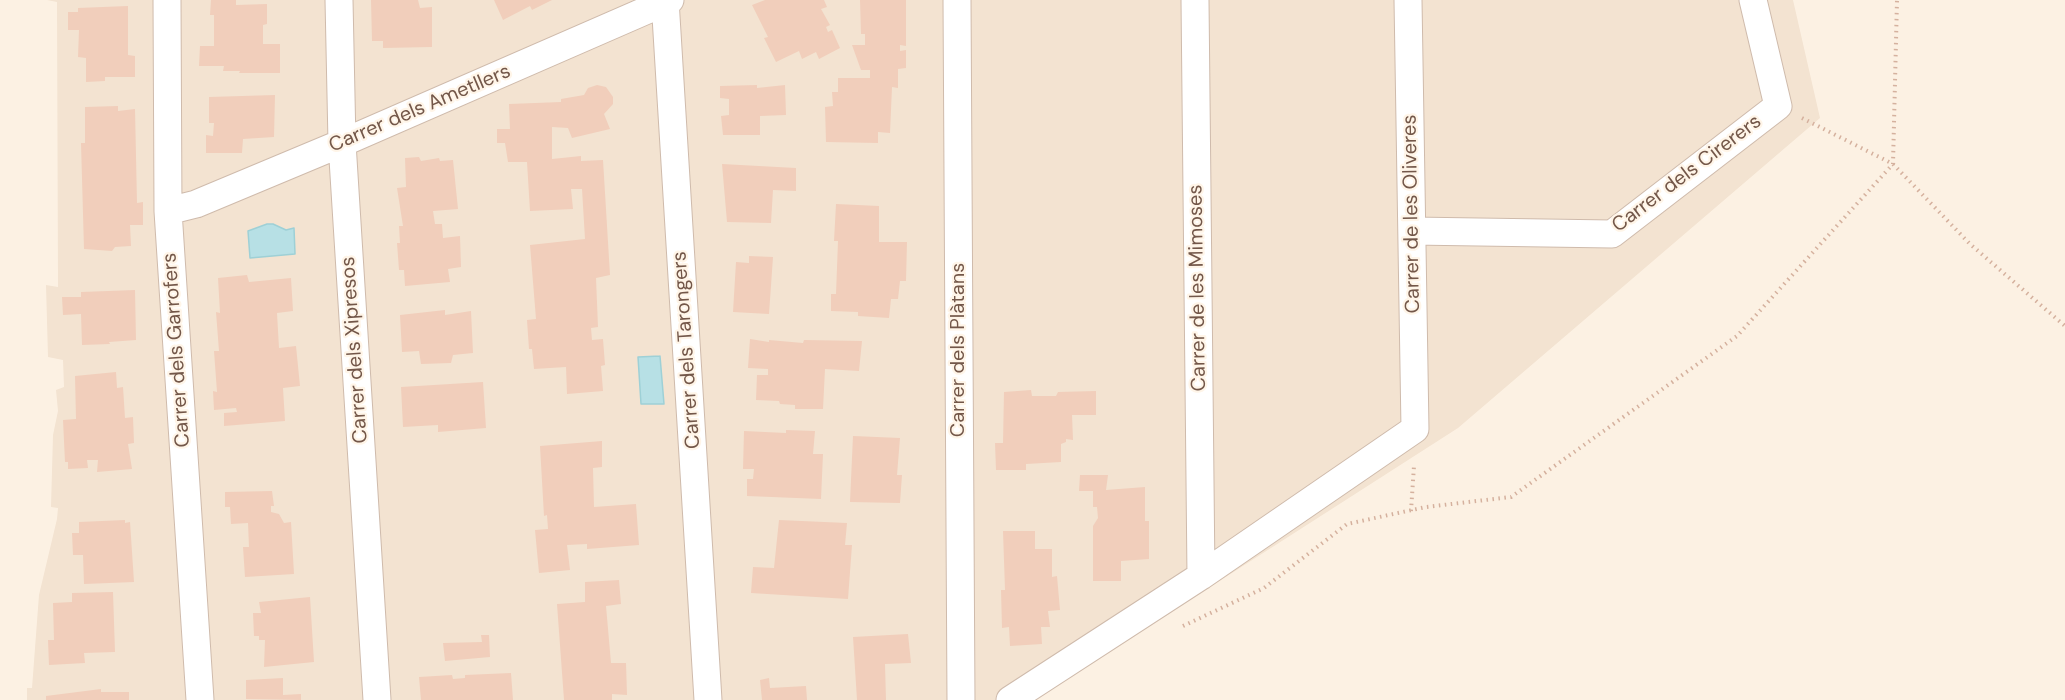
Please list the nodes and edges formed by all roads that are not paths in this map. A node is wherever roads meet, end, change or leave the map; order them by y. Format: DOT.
graph roads {
  1 [pos="167,0"];
  2 [pos="339,0"];
  3 [pos="957,0"];
  4 [pos="1195,0"];
  5 [pos="1408,0"];
  6 [pos="1753,0"];
  7 [pos="667,1"];
  8 [pos="342,143"];
  9 [pos="168,211"];
  10 [pos="1412,231"];
  11 [pos="1201,576"];
  12 [pos="200,700"];
  13 [pos="377,700"];
  14 [pos="708,700"];
  15 [pos="961,700"];
  16 [pos="1010,700"];
  1 -- 9 [label="street, Carrer dels Garrofers"];
  2 -- 8 [label="street, Carrer dels Xipresos"];
  3 -- 15 [label="street, Carrer dels Plàtans"];
  4 -- 11 [label="street, Carrer de les Mimoses"];
  5 -- 10 [label="street, Carrer de les Oliveres"];
  6 -- 10 [label="street, Carrer dels Cirerers"];
  7 -- 8 [label="street, Carrer dels Ametllers"];
  7 -- 14 [label="street, Carrer dels Tarongers"];
  8 -- 9 [label="street, Carrer dels Ametllers"];
  8 -- 13 [label="street, Carrer dels Xipresos"];
  9 -- 12 [label="street, Carrer dels Garrofers"];
  10 -- 11 [label="street, Carrer de les Oliveres"];
  11 -- 16 [label="street"];
}
